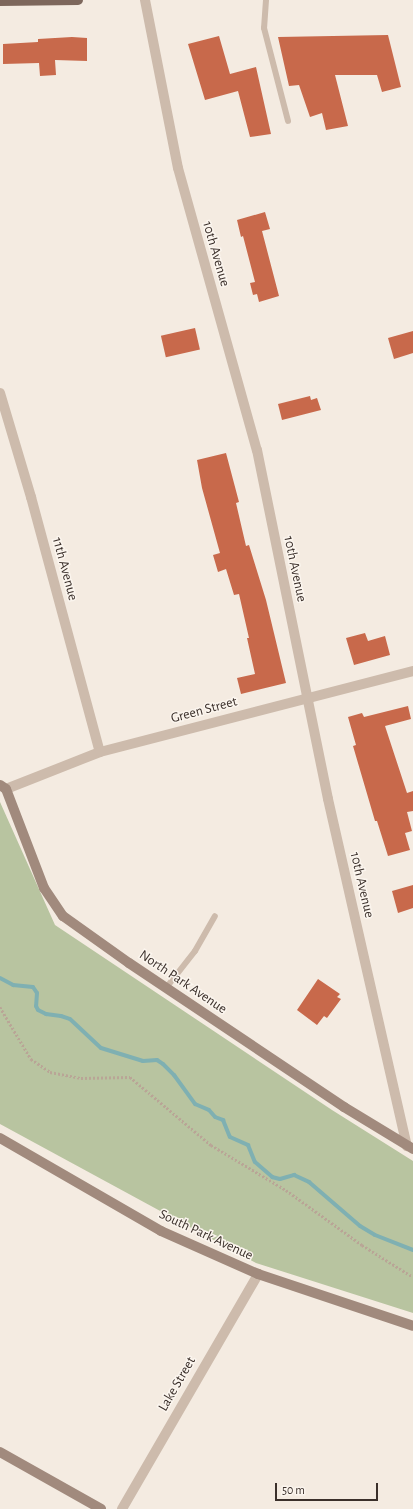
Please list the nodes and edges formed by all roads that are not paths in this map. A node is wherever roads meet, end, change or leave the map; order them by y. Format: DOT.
graph roads {
  1 [pos="78,0"];
  2 [pos="145,0"];
  3 [pos="266,0"];
  4 [pos="0,1"];
  5 [pos="288,121"];
  6 [pos="0,393"];
  7 [pos="413,671"];
  8 [pos="307,698"];
  9 [pos="100,752"];
  10 [pos="3,787"];
  11 [pos="215,916"];
  12 [pos="166,988"];
  13 [pos="0,1138"];
  14 [pos="410,1148"];
  15 [pos="258,1274"];
  16 [pos="413,1326"];
  17 [pos="0,1452"];
  18 [pos="101,1509"];
  19 [pos="122,1509"];
  1 -- 4 [label="main road"];
  2 -- 8 [label="street, 10th Avenue"];
  3 -- 5 [label="lane"];
  6 -- 9 [label="street, 11th Avenue"];
  7 -- 8 [label="street, Green Street"];
  8 -- 9 [label="street, Green Street"];
  8 -- 14 [label="street, 10th Avenue"];
  9 -- 10 [label="street, Green Street"];
  10 -- 12 [label="street, North Park Avenue"];
  11 -- 12 [label="lane"];
  12 -- 14 [label="street, North Park Avenue"];
  13 -- 15 [label="street, South Park Avenue"];
  15 -- 16 [label="street, South Park Avenue"];
  15 -- 19 [label="street, Lake Street"];
  17 -- 18 [label="street"];
}
